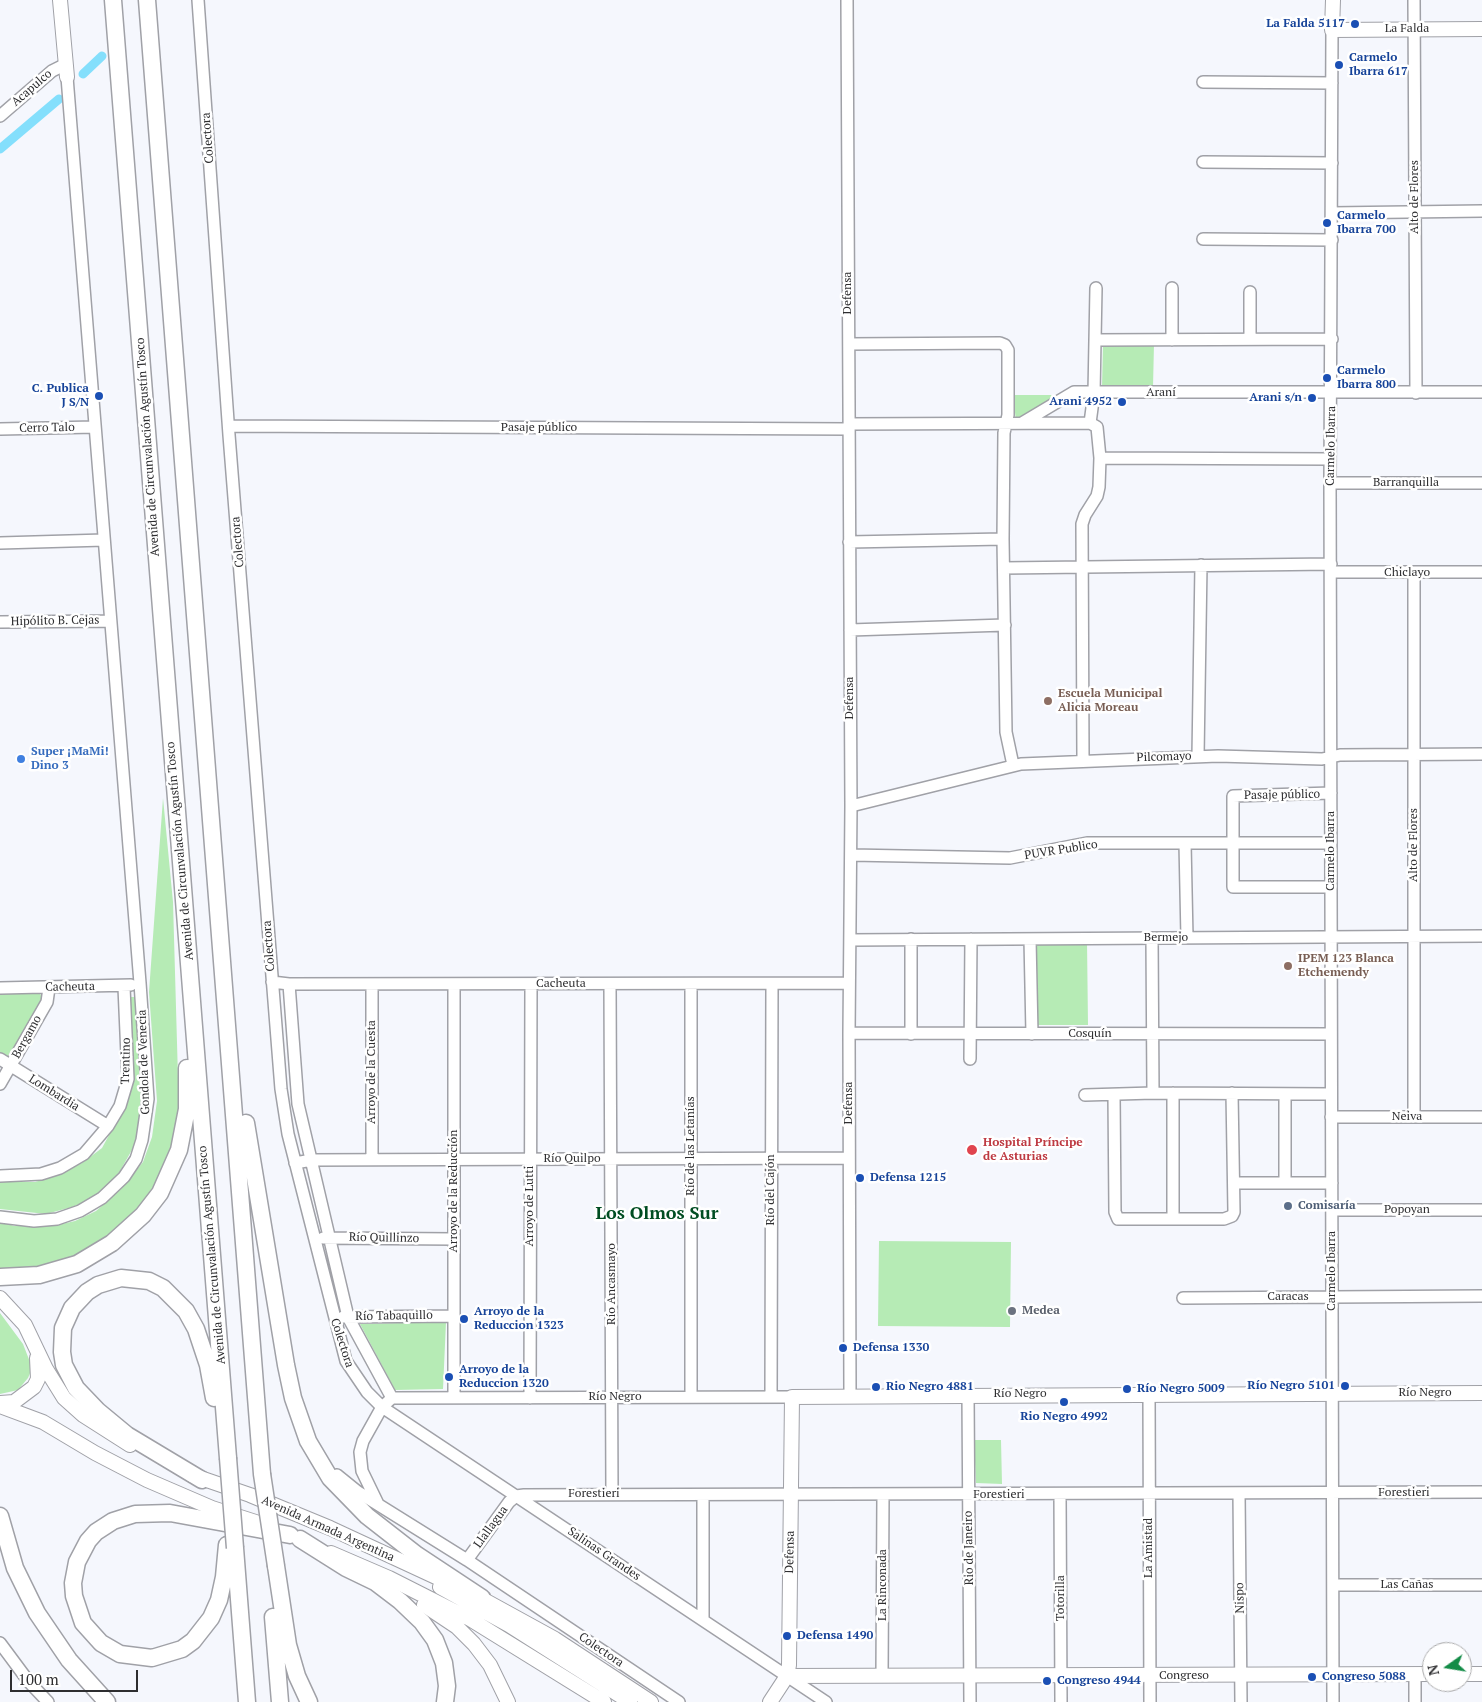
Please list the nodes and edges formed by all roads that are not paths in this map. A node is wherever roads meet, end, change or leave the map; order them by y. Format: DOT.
graph roads {
  1 [pos="60,0"];
  2 [pos="113,0"];
  3 [pos="147,0"];
  4 [pos="198,0"];
  5 [pos="847,0"];
  6 [pos="1333,0"];
  7 [pos="1414,0"];
  8 [pos="1415,29"];
  9 [pos="1482,29"];
  10 [pos="1332,30"];
  11 [pos="67,70"];
  12 [pos="1203,82"];
  13 [pos="1332,83"];
  14 [pos="0,116"];
  15 [pos="1203,162"];
  16 [pos="1332,163"];
  17 [pos="1482,211"];
  18 [pos="1415,212"];
  19 [pos="1332,213"];
  20 [pos="1204,239"];
  21 [pos="1332,240"];
  22 [pos="1096,288"];
  23 [pos="1172,288"];
  24 [pos="1250,292"];
  25 [pos="1250,339"];
  26 [pos="1332,339"];
  27 [pos="1095,340"];
  28 [pos="1172,340"];
  29 [pos="849,344"];
  30 [pos="1094,392"];
  31 [pos="1482,392"];
  32 [pos="1332,393"];
  33 [pos="1416,393"];
  34 [pos="1007,423"];
  35 [pos="1021,423"];
  36 [pos="1090,423"];
  37 [pos="229,426"];
  38 [pos="95,427"];
  39 [pos="849,427"];
  40 [pos="0,429"];
  41 [pos="1100,458"];
  42 [pos="1330,458"];
  43 [pos="1330,483"];
  44 [pos="1482,483"];
  45 [pos="1004,539"];
  46 [pos="104,540"];
  47 [pos="849,542"];
  48 [pos="0,543"];
  49 [pos="1201,565"];
  50 [pos="1083,567"];
  51 [pos="1004,568"];
  52 [pos="1331,568"];
  53 [pos="1482,572"];
  54 [pos="1414,573"];
  55 [pos="110,621"];
  56 [pos="0,622"];
  57 [pos="1005,625"];
  58 [pos="850,630"];
  59 [pos="206,748"];
  60 [pos="1414,754"];
  61 [pos="1482,754"];
  62 [pos="1198,756"];
  63 [pos="1331,757"];
  64 [pos="1083,760"];
  65 [pos="1013,765"];
  66 [pos="1331,794"];
  67 [pos="851,806"];
  68 [pos="1186,843"];
  69 [pos="1233,843"];
  70 [pos="1331,843"];
  71 [pos="851,855"];
  72 [pos="1331,887"];
  73 [pos="1414,936"];
  74 [pos="1482,936"];
  75 [pos="1152,938"];
  76 [pos="1187,938"];
  77 [pos="1331,938"];
  78 [pos="911,939"];
  79 [pos="970,939"];
  80 [pos="1030,939"];
  81 [pos="850,940"];
  82 [pos="189,966"];
  83 [pos="272,982"];
  84 [pos="140,983"];
  85 [pos="849,983"];
  86 [pos="289,984"];
  87 [pos="372,984"];
  88 [pos="454,984"];
  89 [pos="530,984"];
  90 [pos="610,984"];
  91 [pos="691,984"];
  92 [pos="772,984"];
  93 [pos="124,987"];
  94 [pos="0,988"];
  95 [pos="49,988"];
  96 [pos="849,1033"];
  97 [pos="911,1034"];
  98 [pos="970,1034"];
  99 [pos="1032,1034"];
  100 [pos="1153,1034"];
  101 [pos="1331,1034"];
  102 [pos="0,1059"];
  103 [pos="970,1059"];
  104 [pos="11,1066"];
  105 [pos="0,1084"];
  106 [pos="1153,1093"];
  107 [pos="1173,1093"];
  108 [pos="1232,1093"];
  109 [pos="1285,1094"];
  110 [pos="1331,1094"];
  111 [pos="1085,1095"];
  112 [pos="1114,1095"];
  113 [pos="1482,1117"];
  114 [pos="1332,1118"];
  115 [pos="1414,1118"];
  116 [pos="108,1126"];
  117 [pos="849,1158"];
  118 [pos="453,1159"];
  119 [pos="530,1159"];
  120 [pos="611,1159"];
  121 [pos="690,1159"];
  122 [pos="772,1159"];
  123 [pos="312,1160"];
  124 [pos="372,1160"];
  125 [pos="295,1163"];
  126 [pos="0,1176"];
  127 [pos="1234,1183"];
  128 [pos="1285,1183"];
  129 [pos="1332,1183"];
  130 [pos="1332,1210"];
  131 [pos="1482,1210"];
  132 [pos="0,1217"];
  133 [pos="1173,1219"];
  134 [pos="314,1238"];
  135 [pos="330,1238"];
  136 [pos="454,1239"];
  137 [pos="0,1277"];
  138 [pos="1332,1296"];
  139 [pos="1482,1296"];
  140 [pos="0,1298"];
  141 [pos="1183,1298"];
  142 [pos="454,1316"];
  143 [pos="333,1317"];
  144 [pos="348,1317"];
  145 [pos="31,1335"];
  146 [pos="1482,1393"];
  147 [pos="968,1394"];
  148 [pos="1149,1394"];
  149 [pos="1332,1394"];
  150 [pos="850,1396"];
  151 [pos="691,1397"];
  152 [pos="771,1397"];
  153 [pos="792,1397"];
  154 [pos="392,1398"];
  155 [pos="454,1398"];
  156 [pos="530,1398"];
  157 [pos="612,1398"];
  158 [pos="0,1404"];
  159 [pos="382,1407"];
  160 [pos="308,1441"];
  161 [pos="224,1457"];
  162 [pos="202,1480"];
  163 [pos="1482,1492"];
  164 [pos="1239,1493"];
  165 [pos="1332,1493"];
  166 [pos="612,1494"];
  167 [pos="790,1494"];
  168 [pos="1060,1494"];
  169 [pos="1149,1494"];
  170 [pos="250,1495"];
  171 [pos="703,1495"];
  172 [pos="883,1495"];
  173 [pos="968,1495"];
  174 [pos="516,1496"];
  175 [pos="378,1504"];
  176 [pos="0,1516"];
  177 [pos="295,1537"];
  178 [pos="231,1546"];
  179 [pos="467,1560"];
  180 [pos="273,1564"];
  181 [pos="365,1567"];
  182 [pos="1333,1585"];
  183 [pos="1482,1585"];
  184 [pos="482,1598"];
  185 [pos="704,1620"];
  186 [pos="1,1648"];
  187 [pos="1333,1674"];
  188 [pos="1415,1674"];
  189 [pos="1422,1674"];
  190 [pos="882,1675"];
  191 [pos="970,1675"];
  192 [pos="1241,1675"];
  193 [pos="787,1676"];
  194 [pos="1061,1676"];
  195 [pos="1150,1676"];
  196 [pos="48,1702"];
  197 [pos="107,1702"];
  198 [pos="247,1702"];
  199 [pos="280,1702"];
  200 [pos="309,1702"];
  201 [pos="445,1702"];
  202 [pos="508,1702"];
  203 [pos="604,1702"];
  204 [pos="630,1702"];
  205 [pos="651,1702"];
  206 [pos="679,1702"];
  207 [pos="770,1702"];
  208 [pos="826,1702"];
  209 [pos="970,1702"];
  210 [pos="1061,1702"];
  211 [pos="1150,1702"];
  212 [pos="1241,1702"];
  213 [pos="1333,1702"];
  214 [pos="1415,1702"];
  1 -- 11 [label="main road"];
  2 -- 82 [label="highway, Avenida de Circunvalación Agustín Tosco"];
  3 -- 59 [label="highway"];
  4 -- 37 [label="street, Colectora"];
  5 -- 29 [label="street, Defensa"];
  6 -- 10 [label="main road, Carmelo Ibarra"];
  7 -- 8 [label="street, Alto de Flores"];
  8 -- 9 [label="main road, La Falda"];
  8 -- 10 [label="main road, La Falda"];
  8 -- 18 [label="street, Alto de Flores"];
  10 -- 13 [label="street, Carmelo Ibarra"];
  11 -- 14 [label="street, Acapulco"];
  11 -- 38 [label="street"];
  12 -- 13 [label="street"];
  13 -- 16 [label="street, Carmelo Ibarra"];
  15 -- 16 [label="street"];
  16 -- 19 [label="street, Carmelo Ibarra"];
  17 -- 18 [label="street"];
  18 -- 19 [label="street"];
  18 -- 33 [label="street, Alto de Flores"];
  19 -- 21 [label="street, Carmelo Ibarra"];
  20 -- 21 [label="street"];
  21 -- 26 [label="street, Carmelo Ibarra"];
  22 -- 27 [label="street"];
  23 -- 28 [label="street"];
  24 -- 25 [label="street"];
  25 -- 26 [label="street"];
  25 -- 28 [label="street"];
  26 -- 32 [label="street, Carmelo Ibarra"];
  27 -- 28 [label="street"];
  27 -- 30 [label="street"];
  29 -- 34 [label="street"];
  29 -- 39 [label="street, Defensa"];
  30 -- 32 [label="street, Araní"];
  30 -- 35 [label="street, Araní"];
  30 -- 36 [label="street"];
  31 -- 33 [label="street, Araní"];
  32 -- 33 [label="street, Araní"];
  32 -- 42 [label="street, Carmelo Ibarra"];
  34 -- 35 [label="street"];
  34 -- 39 [label="street"];
  34 -- 45 [label="street"];
  35 -- 36 [label="street"];
  36 -- 41 [label="street"];
  37 -- 39 [label="street, Pasaje público"];
  37 -- 83 [label="street, Colectora"];
  38 -- 40 [label="street, Cerro Talo"];
  38 -- 46 [label="street"];
  39 -- 47 [label="street, Defensa"];
  41 -- 42 [label="street"];
  41 -- 50 [label="street"];
  42 -- 43 [label="street, Carmelo Ibarra"];
  43 -- 44 [label="street, Barranquilla"];
  43 -- 52 [label="street, Carmelo Ibarra"];
  45 -- 47 [label="street"];
  45 -- 51 [label="street"];
  46 -- 48 [label="street"];
  46 -- 55 [label="street"];
  47 -- 58 [label="street, Defensa"];
  49 -- 50 [label="street, Chiclayo"];
  49 -- 52 [label="street, Chiclayo"];
  49 -- 62 [label="street"];
  50 -- 51 [label="street, Chiclayo"];
  50 -- 64 [label="street"];
  51 -- 57 [label="street"];
  52 -- 54 [label="street, Chiclayo"];
  52 -- 63 [label="street, Carmelo Ibarra"];
  53 -- 54 [label="street, Chiclayo"];
  54 -- 60 [label="street, Alto de Flores"];
  55 -- 56 [label="street, Hipólito B. Cejas"];
  55 -- 84 [label="street"];
  57 -- 58 [label="street"];
  57 -- 65 [label="street"];
  58 -- 67 [label="street, Defensa"];
  59 -- 160 [label="highway"];
  59 -- 180 [label="highway, bridge"];
  60 -- 61 [label="street, Pilcomayo"];
  60 -- 63 [label="street, Pilcomayo"];
  60 -- 73 [label="street, Alto de Flores"];
  62 -- 63 [label="street, Pilcomayo"];
  62 -- 64 [label="street, Pilcomayo"];
  63 -- 66 [label="street, Carmelo Ibarra"];
  64 -- 65 [label="street, Pilcomayo"];
  65 -- 67 [label="street, Pilcomayo"];
  66 -- 69 [label="street, Pasaje público"];
  66 -- 70 [label="street, Carmelo Ibarra"];
  67 -- 71 [label="street, Defensa"];
  68 -- 69 [label="street, PUVR Publico"];
  68 -- 71 [label="street, PUVR Publico"];
  68 -- 76 [label="street"];
  69 -- 70 [label="street, PUVR Publico"];
  69 -- 72 [label="street"];
  70 -- 72 [label="street, Carmelo Ibarra"];
  71 -- 81 [label="street, Defensa"];
  72 -- 77 [label="street, Carmelo Ibarra"];
  73 -- 74 [label="street, Bermejo"];
  73 -- 77 [label="street, Bermejo"];
  73 -- 115 [label="street, Alto de Flores"];
  75 -- 76 [label="street, Bermejo"];
  75 -- 80 [label="street, Bermejo"];
  75 -- 100 [label="street"];
  76 -- 77 [label="street, Bermejo"];
  77 -- 101 [label="street, Carmelo Ibarra"];
  78 -- 79 [label="street, Bermejo"];
  78 -- 81 [label="street, Bermejo"];
  78 -- 97 [label="street"];
  79 -- 80 [label="street, Bermejo"];
  79 -- 98 [label="street"];
  80 -- 99 [label="street"];
  81 -- 85 [label="street, Defensa"];
  82 -- 137 [label="highway"];
  82 -- 161 [label="highway, Avenida de Circunvalación Agustín Tosco"];
  83 -- 86 [label="street, Cacheuta"];
  83 -- 125 [label="street, Colectora"];
  84 -- 93 [label="street, Cacheuta"];
  84 -- 132 [label="street, Gondola de Venecia"];
  85 -- 92 [label="street, Cacheuta"];
  85 -- 96 [label="street, Defensa"];
  86 -- 87 [label="street, Cacheuta"];
  86 -- 123 [label="street"];
  87 -- 88 [label="street, Cacheuta"];
  87 -- 124 [label="street, Arroyo de la Cuesta"];
  88 -- 89 [label="street, Cacheuta"];
  88 -- 118 [label="street, Arroyo de la Reducción"];
  89 -- 90 [label="street, Cacheuta"];
  89 -- 119 [label="street, Arroyo de Lutti"];
  90 -- 91 [label="street, Cacheuta"];
  90 -- 120 [label="street, Río Ancasmayo"];
  91 -- 92 [label="street, Cacheuta"];
  91 -- 121 [label="street, Río de las Letanías"];
  92 -- 122 [label="street, Río del Cajón"];
  93 -- 95 [label="street, Cacheuta"];
  93 -- 116 [label="street, Trentino"];
  94 -- 95 [label="street, Cacheuta"];
  95 -- 104 [label="street, Bergamo"];
  96 -- 97 [label="street, Cosquín"];
  96 -- 117 [label="street, Defensa"];
  97 -- 98 [label="street, Cosquín"];
  98 -- 99 [label="street, Cosquín"];
  98 -- 103 [label="street"];
  99 -- 100 [label="street, Cosquín"];
  100 -- 101 [label="street, Cosquín"];
  100 -- 106 [label="street"];
  101 -- 110 [label="street, Carmelo Ibarra"];
  102 -- 104 [label="street, Lombardia"];
  104 -- 105 [label="street, Bergamo"];
  104 -- 116 [label="street, Lombardia"];
  106 -- 107 [label="street"];
  106 -- 112 [label="street"];
  107 -- 108 [label="street"];
  107 -- 133 [label="street"];
  108 -- 109 [label="street"];
  108 -- 127 [label="street"];
  109 -- 110 [label="street"];
  109 -- 128 [label="street"];
  110 -- 114 [label="street, Carmelo Ibarra"];
  111 -- 112 [label="street"];
  112 -- 133 [label="street"];
  113 -- 115 [label="street, Neiva"];
  114 -- 115 [label="street, Neiva"];
  114 -- 129 [label="street, Carmelo Ibarra"];
  116 -- 126 [label="street, Trentino"];
  117 -- 122 [label="street, Río Quilpo"];
  117 -- 150 [label="street, Defensa"];
  118 -- 119 [label="street, Río Quilpo"];
  118 -- 124 [label="street, Río Quilpo"];
  118 -- 136 [label="street, Arroyo de la Reducción"];
  119 -- 120 [label="street, Río Quilpo"];
  119 -- 156 [label="street, Arroyo de Lutti"];
  120 -- 121 [label="street, Río Quilpo"];
  120 -- 157 [label="street, Río Ancasmayo"];
  121 -- 122 [label="street, Río Quilpo"];
  121 -- 151 [label="street, Río de las Letanías"];
  122 -- 152 [label="street, Río del Cajón"];
  123 -- 124 [label="street, Río Quilpo"];
  123 -- 125 [label="street, Río Quilpo"];
  123 -- 135 [label="street"];
  125 -- 134 [label="street, Colectora"];
  127 -- 128 [label="street"];
  127 -- 133 [label="street"];
  128 -- 129 [label="street"];
  129 -- 130 [label="street, Carmelo Ibarra"];
  130 -- 131 [label="street, Popoyan"];
  130 -- 138 [label="street, Carmelo Ibarra"];
  134 -- 135 [label="street, Río Quillinzo"];
  134 -- 143 [label="street, Colectora"];
  135 -- 136 [label="street, Río Quillinzo"];
  135 -- 144 [label="street"];
  136 -- 142 [label="street, Arroyo de la Reducción"];
  138 -- 139 [label="street, Caracas"];
  138 -- 141 [label="street, Caracas"];
  138 -- 149 [label="street, Carmelo Ibarra"];
  140 -- 145 [label="main road, Avenida Armada Argentina"];
  142 -- 144 [label="street, Río Tabaquillo"];
  142 -- 155 [label="street, Arroyo de la Reducción"];
  143 -- 144 [label="street, Río Tabaquillo"];
  143 -- 159 [label="street, Colectora"];
  144 -- 154 [label="street"];
  145 -- 158 [label="main road, Avenida Armada Argentina"];
  145 -- 162 [label="main road, Avenida Armada Argentina"];
  146 -- 149 [label="main road, Río Negro"];
  147 -- 148 [label="main road, Río Negro"];
  147 -- 150 [label="main road, Río Negro"];
  147 -- 173 [label="street, Rio de Janeiro"];
  148 -- 149 [label="main road, Río Negro"];
  148 -- 169 [label="street, La Amistad"];
  149 -- 165 [label="street, Carmelo Ibarra"];
  150 -- 153 [label="main road, Río Negro"];
  151 -- 152 [label="street, Río Negro"];
  151 -- 157 [label="street, Río Negro"];
  152 -- 153 [label="street, Río Negro"];
  153 -- 167 [label="main road, Defensa"];
  154 -- 155 [label="street, Río Negro"];
  154 -- 159 [label="street"];
  155 -- 156 [label="street, Río Negro"];
  156 -- 157 [label="street, Río Negro"];
  157 -- 166 [label="street, Río Ancasmayo"];
  158 -- 177 [label="main road, Avenida Armada Argentina"];
  159 -- 174 [label="street, Salinas Grandes"];
  159 -- 175 [label="street"];
  160 -- 175 [label="street, Colectora"];
  160 -- 184 [label="highway"];
  161 -- 162 [label="highway"];
  161 -- 178 [label="highway, Avenida de Circunvalación Agustín Tosco, bridge"];
  162 -- 170 [label="main road, Avenida Armada Argentina"];
  163 -- 165 [label="street, Forestieri"];
  164 -- 165 [label="street, Forestieri"];
  164 -- 169 [label="street, Forestieri"];
  164 -- 192 [label="street, Nispo"];
  165 -- 182 [label="street, Carmelo Ibarra"];
  166 -- 171 [label="street, Forestieri"];
  166 -- 174 [label="street, Forestieri"];
  167 -- 171 [label="street, Forestieri"];
  167 -- 172 [label="street, Forestieri"];
  167 -- 193 [label="main road, Defensa"];
  168 -- 169 [label="street, Forestieri"];
  168 -- 173 [label="street, Forestieri"];
  168 -- 194 [label="street, Totorilla"];
  169 -- 195 [label="street, La Amistad"];
  170 -- 184 [label="main road, Avenida Armada Argentina"];
  170 -- 204 [label="main road"];
  171 -- 185 [label="street"];
  172 -- 173 [label="street, Forestieri"];
  172 -- 190 [label="street, La Rinconada"];
  173 -- 191 [label="street, Rio de Janeiro"];
  174 -- 179 [label="street, Llallagua"];
  174 -- 185 [label="street, Salinas Grandes"];
  175 -- 179 [label="street, Colectora"];
  176 -- 197 [label="highway"];
  177 -- 178 [label="highway"];
  177 -- 181 [label="main road, Avenida Armada Argentina"];
  177 -- 201 [label="highway"];
  178 -- 198 [label="highway, Avenida de Circunvalación Agustín Tosco"];
  179 -- 206 [label="street, Colectora"];
  180 -- 199 [label="highway"];
  180 -- 200 [label="highway"];
  181 -- 202 [label="main road"];
  181 -- 203 [label="main road, Avenida Armada Argentina"];
  182 -- 183 [label="street, Las Cañas"];
  182 -- 187 [label="street, Carmelo Ibarra"];
  184 -- 205 [label="main road, Avenida Armada Argentina"];
  185 -- 193 [label="street, Salinas Grandes"];
  186 -- 196 [label="street"];
  187 -- 188 [label="main road, Congreso"];
  187 -- 192 [label="main road, Congreso"];
  187 -- 213 [label="street, Carmelo Ibarra"];
  188 -- 189 [label="main road, Congreso"];
  188 -- 214 [label="street"];
  190 -- 191 [label="main road, Congreso"];
  190 -- 193 [label="main road, Congreso"];
  191 -- 194 [label="main road, Congreso"];
  191 -- 209 [label="street, Rio de Janeiro"];
  192 -- 195 [label="main road, Congreso"];
  192 -- 212 [label="street, Nispo"];
  193 -- 207 [label="main road"];
  193 -- 208 [label="street, Salinas Grandes"];
  194 -- 195 [label="main road, Congreso"];
  194 -- 210 [label="street, Totorilla"];
  195 -- 211 [label="street, La Amistad"];
}
